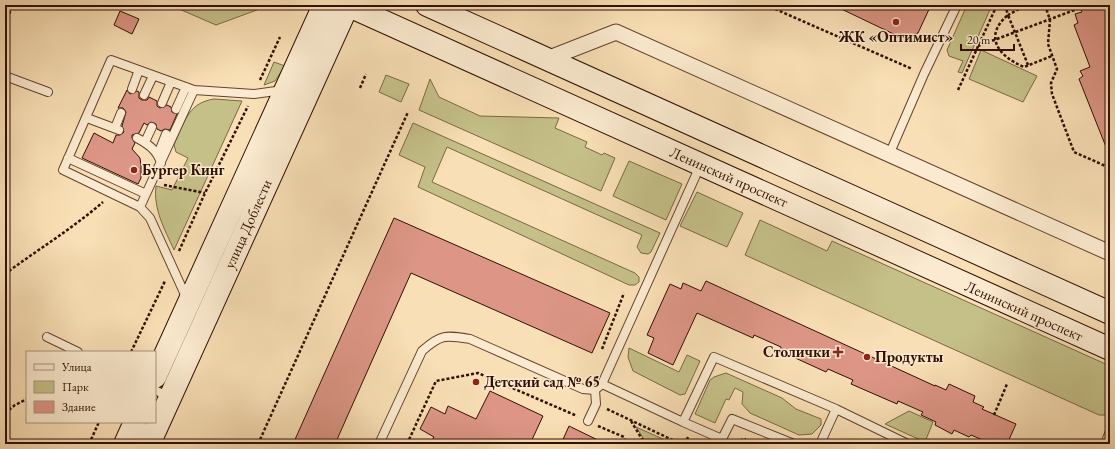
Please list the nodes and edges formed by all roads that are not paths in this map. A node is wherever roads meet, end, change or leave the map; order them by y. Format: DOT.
graph roads {
  1 [pos="324,5"];
  2 [pos="348,5"];
  3 [pos="427,5"];
  4 [pos="957,5"];
  5 [pos="547,59"];
  6 [pos="139,70"];
  7 [pos="5,76"];
  8 [pos="153,76"];
  9 [pos="171,82"];
  10 [pos="190,88"];
  11 [pos="132,89"];
  12 [pos="285,90"];
  13 [pos="48,92"];
  14 [pos="144,95"];
  15 [pos="162,103"];
  16 [pos="176,109"];
  17 [pos="121,113"];
  18 [pos="87,118"];
  19 [pos="152,127"];
  20 [pos="166,134"];
  21 [pos="137,138"];
  22 [pos="146,142"];
  23 [pos="158,154"];
  24 [pos="889,155"];
  25 [pos="68,158"];
  26 [pos="161,163"];
  27 [pos="701,165"];
  28 [pos="146,194"];
  29 [pos="140,207"];
  30 [pos="1110,253"];
  31 [pos="188,303"];
  32 [pos="1110,314"];
  33 [pos="47,337"];
  34 [pos="1110,350"];
  35 [pos="76,351"];
  36 [pos="156,375"];
  37 [pos="602,384"];
  38 [pos="595,390"];
  39 [pos="162,394"];
  40 [pos="836,409"];
  41 [pos="156,417"];
  42 [pos="588,421"];
  43 [pos="683,422"];
  44 [pos="135,423"];
  45 [pos="154,423"];
  46 [pos="1110,431"];
  47 [pos="722,441"];
  48 [pos="125,444"];
  49 [pos="149,444"];
  50 [pos="379,444"];
  51 [pos="794,444"];
  52 [pos="820,444"];
  53 [pos="908,444"];
  54 [pos="1105,444"];
  1 -- 12 [label="main road, улица Доблести"];
  2 -- 27 [label="main road, Ленинский проспект"];
  2 -- 39 [label="main road, улица Доблести"];
  3 -- 5 [label="main road"];
  4 -- 24 [label="lane"];
  5 -- 24 [label="street"];
  5 -- 32 [label="main road"];
  6 -- 8 [label="lane"];
  6 -- 11 [label="lane"];
  6 -- 18 [label="lane"];
  7 -- 13 [label="lane"];
  8 -- 9 [label="lane"];
  8 -- 14 [label="lane"];
  9 -- 10 [label="lane"];
  9 -- 15 [label="lane"];
  10 -- 12 [label="lane"];
  10 -- 16 [label="lane"];
  10 -- 26 [label="lane"];
  12 -- 31 [label="main road, улица Доблести"];
  17 -- 18 [label="lane"];
  18 -- 25 [label="lane"];
  19 -- 22 [label="lane"];
  20 -- 23 [label="lane"];
  21 -- 22 [label="lane"];
  22 -- 23 [label="lane"];
  23 -- 26 [label="lane"];
  24 -- 30 [label="street"];
  25 -- 28 [label="lane"];
  25 -- 29 [label="lane"];
  26 -- 28 [label="lane"];
  27 -- 34 [label="main road, Ленинский проспект"];
  27 -- 37 [label="lane"];
  28 -- 29 [label="lane"];
  29 -- 31 [label="lane"];
  31 -- 36 [label="main road, улица Доблести"];
  33 -- 35 [label="lane"];
  37 -- 38 [label="lane"];
  37 -- 43 [label="lane"];
  38 -- 42 [label="lane"];
  38 -- 50 [label="lane"];
  39 -- 41 [label="main road, улица Доблести"];
  40 -- 43 [label="lane"];
  40 -- 52 [label="lane"];
  40 -- 53 [label="lane"];
  43 -- 47 [label="lane"];
  44 -- 48 [label="main road"];
  45 -- 49 [label="main road, улица Доблести"];
  46 -- 54 [label="lane"];
  47 -- 51 [label="lane"];
}
